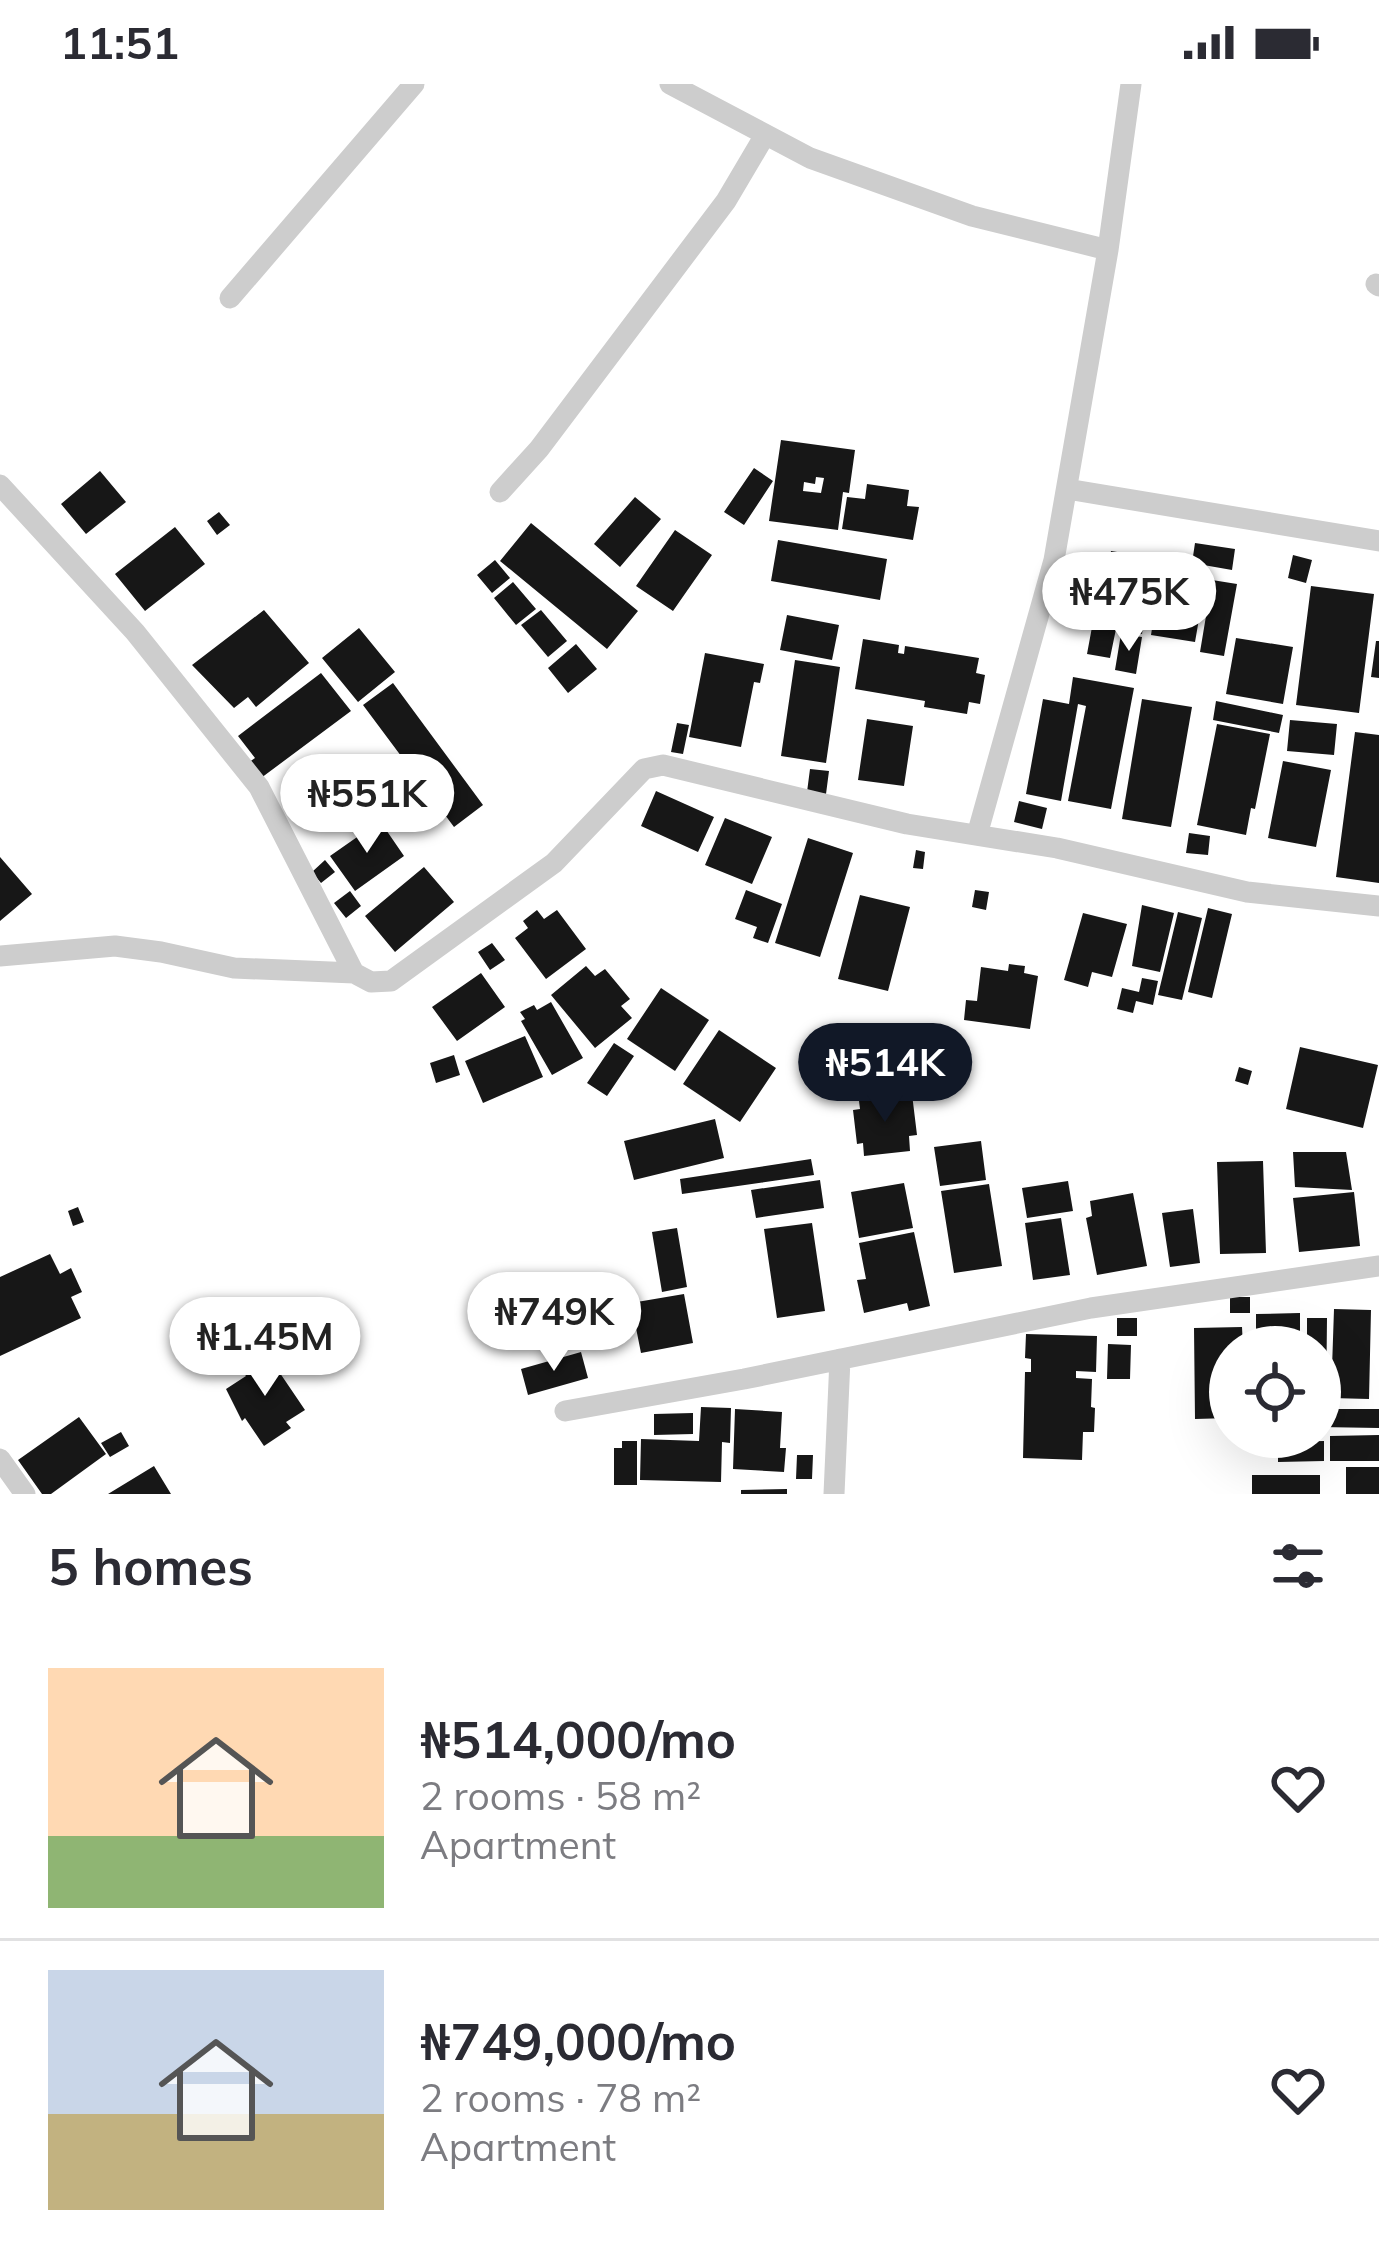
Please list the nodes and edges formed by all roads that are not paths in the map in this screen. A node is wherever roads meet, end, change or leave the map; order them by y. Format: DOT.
graph roads {
  1 [pos="414,84"];
  2 [pos="670,84"];
  3 [pos="1131,84"];
  4 [pos="765,135"];
  5 [pos="1108,250"];
  6 [pos="230,298"];
  7 [pos="0,485"];
  8 [pos="1066,489"];
  9 [pos="500,492"];
  10 [pos="1379,542"];
  11 [pos="977,835"];
  12 [pos="1379,906"];
  13 [pos="0,956"];
  14 [pos="354,973"];
  15 [pos="1379,1266"];
  16 [pos="840,1359"];
  17 [pos="565,1411"];
  18 [pos="0,1460"];
  19 [pos="25,1494"];
  20 [pos="834,1494"];
  1 -- 6 [label="street"];
  2 -- 4 [label="street"];
  3 -- 5 [label="street"];
  4 -- 5 [label="street"];
  4 -- 9 [label="street"];
  5 -- 8 [label="street"];
  7 -- 14 [label="street"];
  8 -- 10 [label="street"];
  8 -- 11 [label="street"];
  11 -- 12 [label="street"];
  11 -- 14 [label="street"];
  13 -- 14 [label="street"];
  15 -- 16 [label="street"];
  16 -- 17 [label="street"];
  16 -- 20 [label="street"];
  18 -- 19 [label="street"];
}
